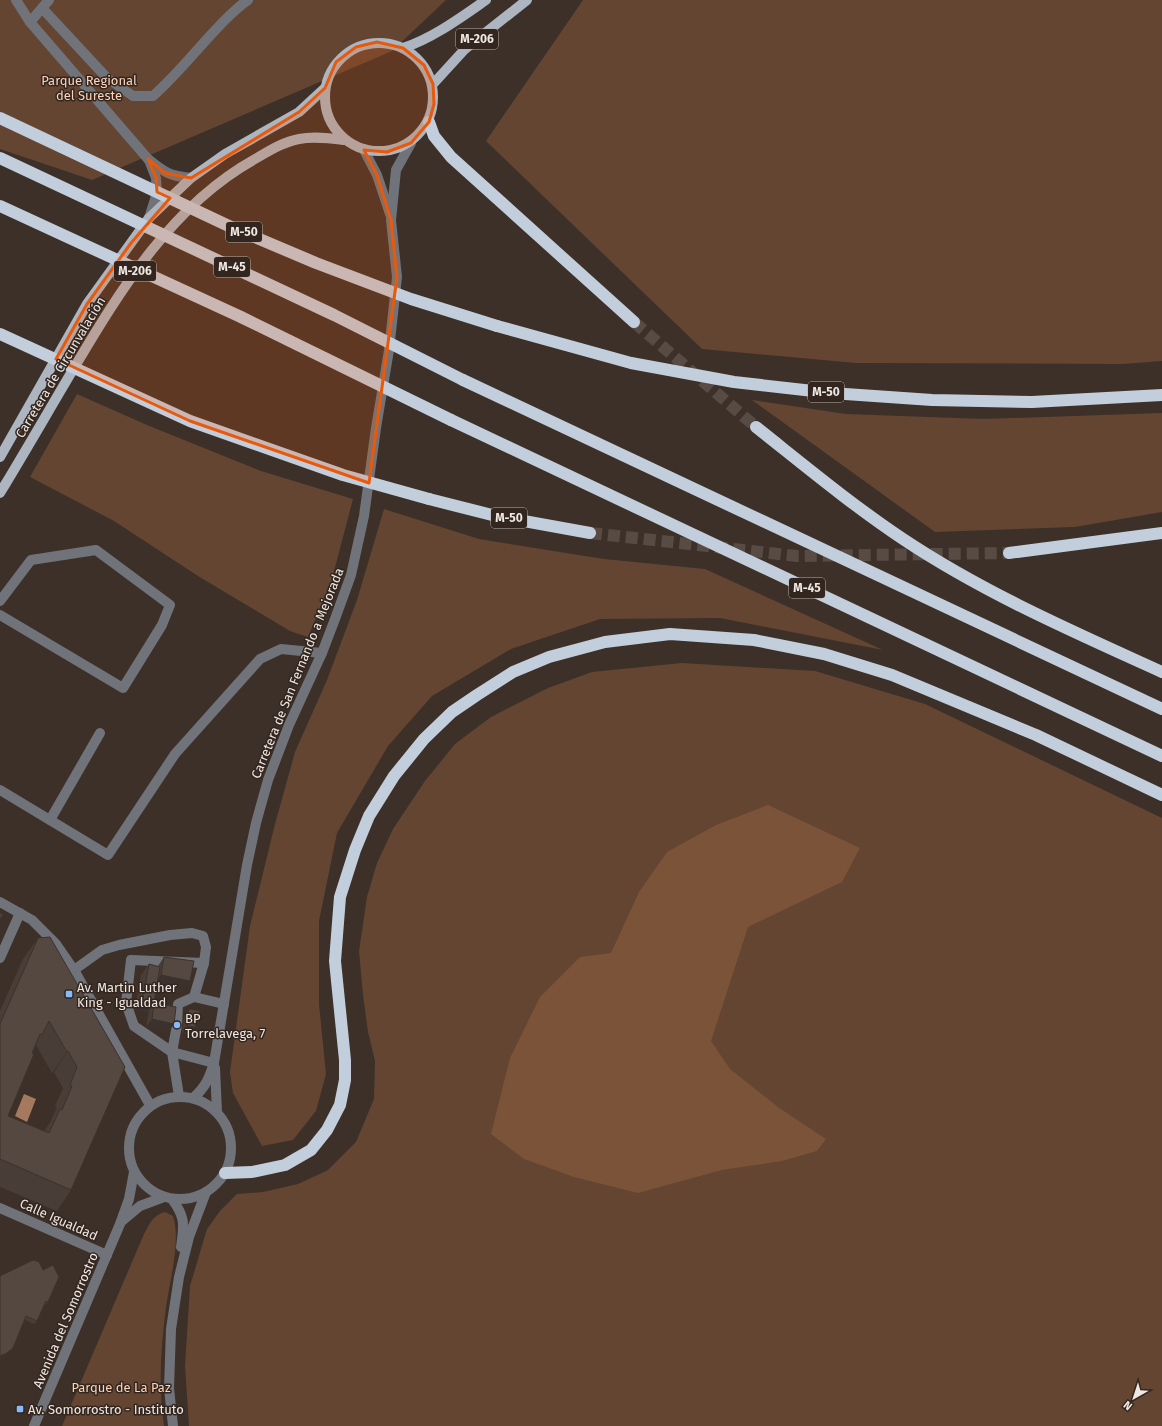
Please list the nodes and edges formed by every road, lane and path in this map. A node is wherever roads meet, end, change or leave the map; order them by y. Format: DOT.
graph roads {
  1 [pos="16,0"];
  2 [pos="248,0"];
  3 [pos="486,0"];
  4 [pos="527,0"];
  5 [pos="46,4"];
  6 [pos="30,22"];
  7 [pos="403,48"];
  8 [pos="433,84"];
  9 [pos="325,88"];
  10 [pos="0,118"];
  11 [pos="429,122"];
  12 [pos="344,140"];
  13 [pos="410,143"];
  14 [pos="364,150"];
  15 [pos="0,158"];
  16 [pos="148,159"];
  17 [pos="191,178"];
  18 [pos="0,206"];
  19 [pos="149,218"];
  20 [pos="392,220"];
  21 [pos="634,322"];
  22 [pos="0,334"];
  23 [pos="1162,395"];
  24 [pos="756,427"];
  25 [pos="0,457"];
  26 [pos="0,493"];
  27 [pos="590,533"];
  28 [pos="1162,533"];
  29 [pos="1010,553"];
  30 [pos="0,601"];
  31 [pos="0,615"];
  32 [pos="322,653"];
  33 [pos="1162,672"];
  34 [pos="1162,709"];
  35 [pos="100,733"];
  36 [pos="1162,756"];
  37 [pos="0,790"];
  38 [pos="1162,795"];
  39 [pos="50,820"];
  40 [pos="0,902"];
  41 [pos="20,913"];
  42 [pos="0,958"];
  43 [pos="204,963"];
  44 [pos="74,970"];
  45 [pos="194,997"];
  46 [pos="224,1004"];
  47 [pos="172,1052"];
  48 [pos="214,1063"];
  49 [pos="179,1096"];
  50 [pos="194,1098"];
  51 [pos="150,1105"];
  52 [pos="217,1112"];
  53 [pos="134,1172"];
  54 [pos="225,1173"];
  55 [pos="206,1192"];
  56 [pos="168,1198"];
  57 [pos="0,1208"];
  58 [pos="120,1224"];
  59 [pos="107,1255"];
  60 [pos="179,1277"];
  61 [pos="34,1426"];
  62 [pos="173,1426"];
  1 -- 6 [label="street"];
  2 -- 5 [label="street"];
  3 -- 7 [label="main road, M-206"];
  4 -- 8 [label="main road, M-206"];
  5 -- 6 [label="street"];
  6 -- 16 [label="street"];
  7 -- 8 [label="main road, M-206"];
  7 -- 9 [label="main road, M-206"];
  8 -- 11 [label="main road, M-206"];
  9 -- 12 [label="main road, M-206"];
  9 -- 17 [label="main road, Carretera de Circunvalación / M-206"];
  10 -- 23 [label="highway, M-50, bridge"];
  11 -- 13 [label="main road, M-206"];
  11 -- 21 [label="highway"];
  12 -- 14 [label="main road, M-206"];
  12 -- 26 [label="main road, Carretera de Circunvalación / M-206"];
  13 -- 14 [label="main road, M-206"];
  13 -- 20 [label="street"];
  14 -- 20 [label="street"];
  15 -- 34 [label="highway, M-45, bridge"];
  16 -- 17 [label="street"];
  16 -- 19 [label="street"];
  17 -- 19 [label="main road, Carretera de Circunvalación / M-206"];
  18 -- 36 [label="highway, M-45, bridge"];
  19 -- 25 [label="main road, Carretera de Circunvalación / M-206"];
  20 -- 32 [label="street, Carretera de San Fernando a Mejorada"];
  22 -- 27 [label="highway, M-50, bridge"];
  24 -- 33 [label="highway"];
  28 -- 29 [label="highway"];
  30 -- 31 [label="street"];
  32 -- 39 [label="street"];
  32 -- 46 [label="street, Carretera de San Fernando a Mejorada"];
  35 -- 39 [label="street"];
  37 -- 39 [label="street"];
  38 -- 54 [label="highway"];
  40 -- 41 [label="street"];
  41 -- 42 [label="street"];
  41 -- 44 [label="street"];
  43 -- 44 [label="street"];
  43 -- 45 [label="street"];
  43 -- 47 [label="street"];
  44 -- 51 [label="street"];
  45 -- 46 [label="street"];
  45 -- 47 [label="street"];
  46 -- 48 [label="street, Carretera de San Fernando a Mejorada"];
  47 -- 48 [label="street"];
  47 -- 49 [label="street"];
  48 -- 50 [label="street"];
  48 -- 52 [label="street"];
  49 -- 50 [label="street"];
  49 -- 51 [label="street"];
  50 -- 52 [label="street"];
  51 -- 53 [label="street"];
  52 -- 54 [label="street"];
  53 -- 56 [label="street"];
  53 -- 58 [label="street, Avenida del Somorrostro"];
  54 -- 55 [label="street"];
  55 -- 56 [label="street"];
  55 -- 60 [label="street"];
  56 -- 58 [label="street, Avenida del Somorrostro"];
  56 -- 60 [label="street"];
  57 -- 59 [label="street, Calle Igualdad"];
  58 -- 59 [label="street, Avenida del Somorrostro"];
  59 -- 61 [label="street, Avenida del Somorrostro"];
  60 -- 62 [label="street"];
}
